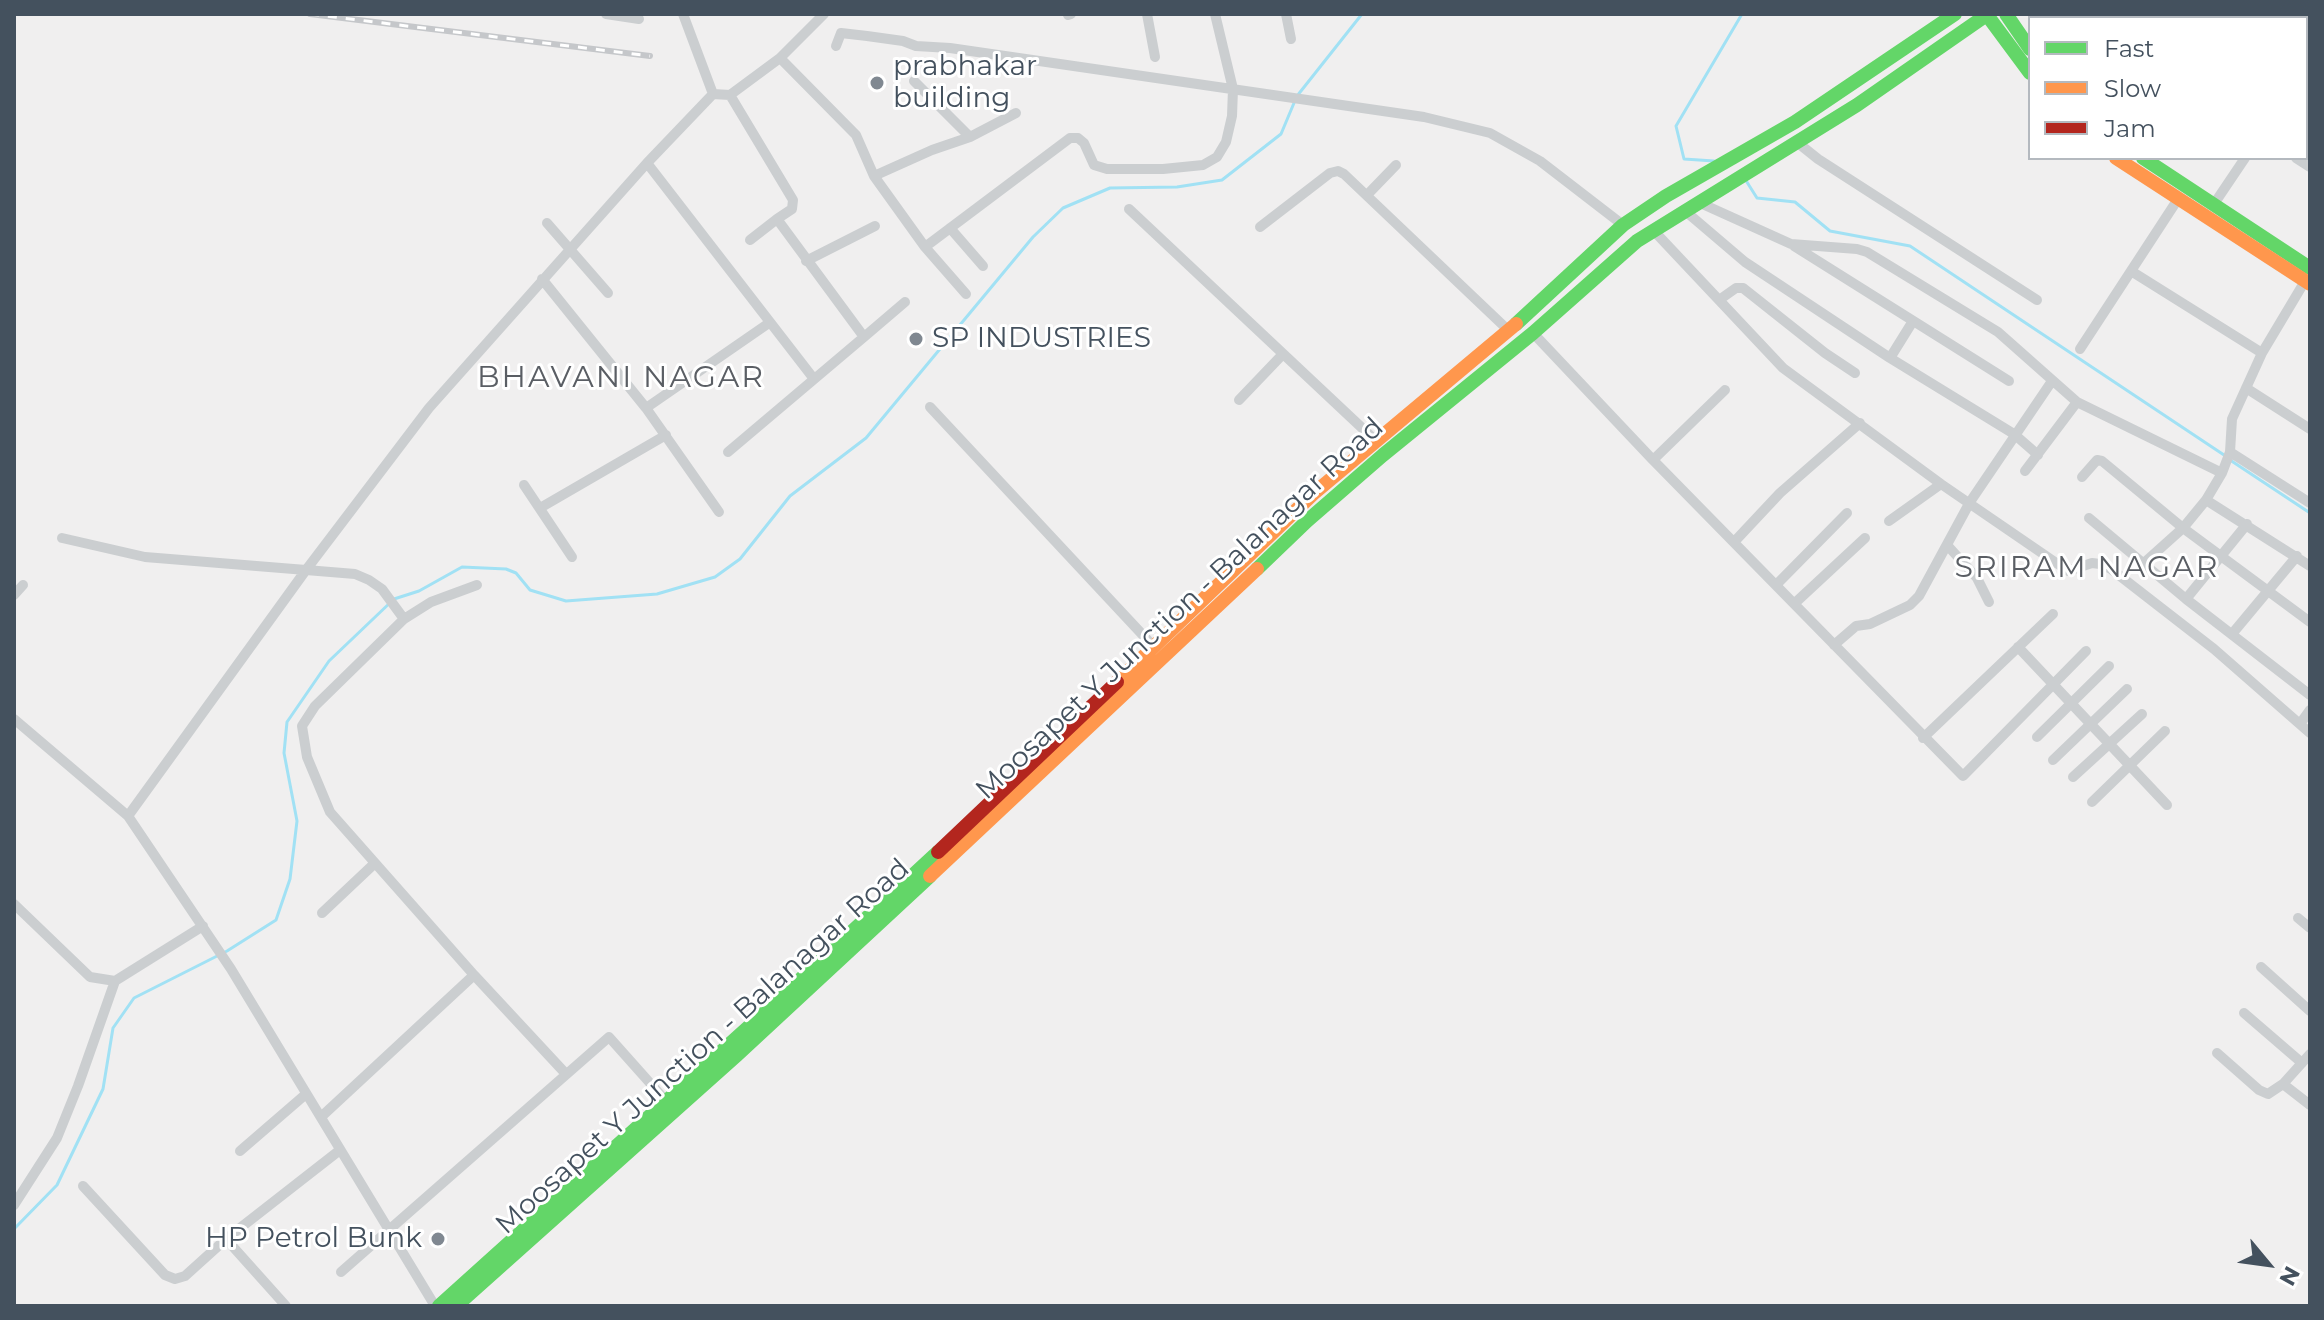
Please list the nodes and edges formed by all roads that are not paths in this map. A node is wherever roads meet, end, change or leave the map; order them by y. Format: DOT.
graph roads {
  1 [pos="606,14"];
  2 [pos="683,14"];
  3 [pos="824,14"];
  4 [pos="1147,14"];
  5 [pos="1215,14"];
  6 [pos="1286,14"];
  7 [pos="1955,14"];
  8 [pos="1988,14"];
  9 [pos="2006,14"];
  10 [pos="639,19"];
  11 [pos="1291,39"];
  12 [pos="836,46"];
  13 [pos="2028,46"];
  14 [pos="1155,57"];
  15 [pos="780,58"];
  16 [pos="2028,70"];
  17 [pos="914,81"];
  18 [pos="1233,89"];
  19 [pos="713,94"];
  20 [pos="730,95"];
  21 [pos="1016,113"];
  22 [pos="970,137"];
  23 [pos="1798,143"];
  24 [pos="2119,160"];
  25 [pos="2146,160"];
  26 [pos="2244,160"];
  27 [pos="647,163"];
  28 [pos="1396,165"];
  29 [pos="874,176"];
  30 [pos="1367,195"];
  31 [pos="2178,199"];
  32 [pos="1703,200"];
  33 [pos="2214,204"];
  34 [pos="1129,209"];
  35 [pos="1684,210"];
  36 [pos="777,219"];
  37 [pos="547,223"];
  38 [pos="1623,225"];
  39 [pos="875,226"];
  40 [pos="1260,227"];
  41 [pos="950,228"];
  42 [pos="1654,231"];
  43 [pos="750,240"];
  44 [pos="1791,244"];
  45 [pos="925,247"];
  46 [pos="570,248"];
  47 [pos="806,261"];
  48 [pos="983,266"];
  49 [pos="1577,268"];
  50 [pos="2131,271"];
  51 [pos="2308,278"];
  52 [pos="542,279"];
  53 [pos="1589,282"];
  54 [pos="608,293"];
  55 [pos="966,294"];
  56 [pos="1719,300"];
  57 [pos="2037,300"];
  58 [pos="905,302"];
  59 [pos="1913,321"];
  60 [pos="769,323"];
  61 [pos="1508,330"];
  62 [pos="1533,333"];
  63 [pos="864,337"];
  64 [pos="2080,349"];
  65 [pos="2262,353"];
  66 [pos="1283,354"];
  67 [pos="1890,358"];
  68 [pos="1855,373"];
  69 [pos="814,379"];
  70 [pos="2009,381"];
  71 [pos="2052,381"];
  72 [pos="2246,388"];
  73 [pos="1725,390"];
  74 [pos="1239,400"];
  75 [pos="2077,402"];
  76 [pos="930,407"];
  77 [pos="646,408"];
  78 [pos="1860,423"];
  79 [pos="2310,429"];
  80 [pos="2014,434"];
  81 [pos="666,435"];
  82 [pos="1377,442"];
  83 [pos="728,452"];
  84 [pos="2229,453"];
  85 [pos="2038,455"];
  86 [pos="1653,460"];
  87 [pos="2025,471"];
  88 [pos="2222,473"];
  89 [pos="2082,477"];
  90 [pos="1941,484"];
  91 [pos="524,485"];
  92 [pos="2206,500"];
  93 [pos="1970,502"];
  94 [pos="2310,503"];
  95 [pos="540,508"];
  96 [pos="719,512"];
  97 [pos="1847,513"];
  98 [pos="2089,518"];
  99 [pos="1889,521"];
  100 [pos="2247,524"];
  101 [pos="2183,528"];
  102 [pos="62,538"];
  103 [pos="1865,538"];
  104 [pos="1735,541"];
  105 [pos="1947,545"];
  106 [pos="2222,555"];
  107 [pos="2297,556"];
  108 [pos="572,557"];
  109 [pos="2144,563"];
  110 [pos="2310,566"];
  111 [pos="306,570"];
  112 [pos="1777,584"];
  113 [pos="23,585"];
  114 [pos="477,585"];
  115 [pos="2268,590"];
  116 [pos="14,595"];
  117 [pos="2186,599"];
  118 [pos="1989,602"];
  119 [pos="1795,603"];
  120 [pos="2053,614"];
  121 [pos="404,619"];
  122 [pos="2310,622"];
  123 [pos="2232,634"];
  124 [pos="1834,645"];
  125 [pos="1154,647"];
  126 [pos="2018,647"];
  127 [pos="2086,651"];
  128 [pos="2109,666"];
  129 [pos="2053,684"];
  130 [pos="2127,689"];
  131 [pos="2310,695"];
  132 [pos="2071,703"];
  133 [pos="2310,710"];
  134 [pos="2142,714"];
  135 [pos="14,719"];
  136 [pos="2091,724"];
  137 [pos="2300,724"];
  138 [pos="2165,731"];
  139 [pos="2310,733"];
  140 [pos="2037,737"];
  141 [pos="1923,738"];
  142 [pos="2109,743"];
  143 [pos="2053,760"];
  144 [pos="2130,766"];
  145 [pos="2073,777"];
  146 [pos="2092,802"];
  147 [pos="2167,805"];
  148 [pos="128,816"];
  149 [pos="374,864"];
  150 [pos="14,904"];
  151 [pos="322,913"];
  152 [pos="2298,918"];
  153 [pos="203,926"];
  154 [pos="2310,928"];
  155 [pos="2261,967"];
  156 [pos="474,975"];
  157 [pos="115,981"];
  158 [pos="2310,1011"];
  159 [pos="2244,1013"];
  160 [pos="2217,1053"];
  161 [pos="2310,1054"];
  162 [pos="2302,1063"];
  163 [pos="566,1074"];
  164 [pos="2283,1084"];
  165 [pos="306,1094"];
  166 [pos="666,1101"];
  167 [pos="2310,1105"];
  168 [pos="321,1117"];
  169 [pos="340,1150"];
  170 [pos="240,1151"];
  171 [pos="83,1186"];
  172 [pos="14,1205"];
  173 [pos="389,1232"];
  174 [pos="226,1239"];
  175 [pos="341,1272"];
  176 [pos="286,1306"];
  177 [pos="437,1306"];
  178 [pos="456,1306"];
  1 -- 10 [label="street"];
  2 -- 19 [label="street"];
  3 -- 15 [label="street"];
  4 -- 14 [label="street"];
  5 -- 18 [label="street"];
  6 -- 11 [label="street"];
  7 -- 38 [label="main road"];
  8 -- 16 [label="main road"];
  8 -- 23 [label="main road, Moosapet Y Junction - Balanagar Road"];
  9 -- 13 [label="main road"];
  12 -- 18 [label="street"];
  15 -- 20 [label="street"];
  15 -- 29 [label="street"];
  17 -- 22 [label="street"];
  18 -- 38 [label="street"];
  18 -- 41 [label="street"];
  19 -- 20 [label="street"];
  19 -- 27 [label="street"];
  20 -- 36 [label="street"];
  21 -- 22 [label="street"];
  22 -- 29 [label="street"];
  23 -- 32 [label="main road, Moosapet Y Junction - Balanagar Road"];
  23 -- 57 [label="street"];
  24 -- 31 [label="main road"];
  25 -- 33 [label="main road"];
  26 -- 33 [label="street"];
  27 -- 46 [label="street"];
  27 -- 60 [label="street"];
  28 -- 30 [label="street"];
  29 -- 45 [label="street"];
  30 -- 40 [label="street"];
  30 -- 61 [label="street"];
  31 -- 50 [label="street"];
  31 -- 51 [label="main road"];
  32 -- 35 [label="main road, Moosapet Y Junction - Balanagar Road"];
  32 -- 44 [label="street"];
  33 -- 51 [label="main road"];
  34 -- 66 [label="street"];
  35 -- 42 [label="main road, Moosapet Y Junction - Balanagar Road"];
  35 -- 67 [label="street"];
  36 -- 43 [label="street"];
  36 -- 47 [label="street"];
  37 -- 46 [label="street"];
  38 -- 49 [label="main road"];
  39 -- 47 [label="street"];
  41 -- 45 [label="street"];
  41 -- 48 [label="street"];
  42 -- 53 [label="main road, Moosapet Y Junction - Balanagar Road"];
  42 -- 56 [label="street"];
  44 -- 59 [label="street"];
  44 -- 71 [label="street"];
  45 -- 55 [label="street"];
  46 -- 52 [label="street"];
  46 -- 54 [label="street"];
  47 -- 63 [label="street"];
  49 -- 53 [label="main road"];
  49 -- 61 [label="main road"];
  50 -- 64 [label="street"];
  50 -- 65 [label="street"];
  51 -- 65 [label="street"];
  52 -- 77 [label="street"];
  52 -- 111 [label="street"];
  53 -- 62 [label="main road, Moosapet Y Junction - Balanagar Road"];
  56 -- 68 [label="street"];
  56 -- 78 [label="street"];
  58 -- 63 [label="street"];
  59 -- 67 [label="street"];
  59 -- 70 [label="street"];
  60 -- 69 [label="street"];
  60 -- 77 [label="street"];
  61 -- 82 [label="main road"];
  62 -- 86 [label="street"];
  62 -- 178 [label="main road, Moosapet Y Junction - Balanagar Road"];
  63 -- 69 [label="street"];
  65 -- 72 [label="street"];
  66 -- 74 [label="street"];
  66 -- 82 [label="street"];
  67 -- 80 [label="street"];
  69 -- 83 [label="street"];
  71 -- 75 [label="street"];
  71 -- 80 [label="street"];
  72 -- 79 [label="street"];
  72 -- 84 [label="street"];
  73 -- 86 [label="street"];
  75 -- 85 [label="street"];
  75 -- 88 [label="street"];
  76 -- 125 [label="street"];
  77 -- 81 [label="street"];
  78 -- 90 [label="street"];
  78 -- 104 [label="street"];
  80 -- 85 [label="street"];
  80 -- 93 [label="street"];
  81 -- 95 [label="street"];
  81 -- 96 [label="street"];
  82 -- 125 [label="main road"];
  84 -- 88 [label="street"];
  84 -- 94 [label="street"];
  85 -- 87 [label="street"];
  86 -- 104 [label="street"];
  88 -- 92 [label="street"];
  89 -- 101 [label="street"];
  90 -- 93 [label="street"];
  90 -- 99 [label="street"];
  91 -- 95 [label="street"];
  92 -- 100 [label="street"];
  92 -- 101 [label="street"];
  93 -- 105 [label="street"];
  93 -- 137 [label="street"];
  95 -- 108 [label="street"];
  97 -- 112 [label="street"];
  98 -- 109 [label="street"];
  100 -- 106 [label="street"];
  100 -- 107 [label="street"];
  101 -- 106 [label="street"];
  101 -- 109 [label="street"];
  102 -- 111 [label="street"];
  103 -- 119 [label="street"];
  104 -- 112 [label="street"];
  105 -- 118 [label="street"];
  105 -- 124 [label="street"];
  106 -- 115 [label="street"];
  106 -- 117 [label="street"];
  107 -- 110 [label="street"];
  107 -- 115 [label="street"];
  109 -- 117 [label="street"];
  111 -- 121 [label="street"];
  111 -- 148 [label="street"];
  112 -- 119 [label="street"];
  113 -- 116 [label="street"];
  114 -- 121 [label="street"];
  115 -- 122 [label="street"];
  115 -- 123 [label="street"];
  117 -- 123 [label="street"];
  119 -- 124 [label="street"];
  120 -- 126 [label="street"];
  121 -- 149 [label="street"];
  123 -- 131 [label="street"];
  124 -- 141 [label="street"];
  125 -- 166 [label="main road"];
  126 -- 129 [label="street"];
  126 -- 141 [label="street"];
  127 -- 129 [label="street"];
  128 -- 132 [label="street"];
  129 -- 132 [label="street"];
  129 -- 141 [label="street"];
  130 -- 136 [label="street"];
  132 -- 136 [label="street"];
  132 -- 140 [label="street"];
  133 -- 137 [label="street"];
  134 -- 142 [label="street"];
  135 -- 148 [label="street"];
  136 -- 142 [label="street"];
  136 -- 143 [label="street"];
  137 -- 139 [label="street"];
  138 -- 144 [label="street"];
  142 -- 144 [label="street"];
  142 -- 145 [label="street"];
  144 -- 146 [label="street"];
  144 -- 147 [label="street"];
  148 -- 153 [label="street"];
  149 -- 151 [label="street"];
  149 -- 156 [label="street"];
  150 -- 157 [label="street"];
  152 -- 154 [label="street"];
  153 -- 157 [label="street"];
  153 -- 165 [label="street"];
  155 -- 158 [label="street"];
  156 -- 163 [label="street"];
  156 -- 168 [label="street"];
  157 -- 172 [label="street"];
  159 -- 162 [label="street"];
  160 -- 164 [label="street"];
  161 -- 162 [label="street"];
  162 -- 164 [label="street"];
  163 -- 166 [label="street"];
  163 -- 173 [label="street"];
  164 -- 167 [label="street"];
  165 -- 168 [label="street"];
  165 -- 170 [label="street"];
  166 -- 177 [label="main road"];
  168 -- 169 [label="street"];
  169 -- 173 [label="street"];
  169 -- 174 [label="street"];
  171 -- 174 [label="street"];
  173 -- 175 [label="street"];
  173 -- 177 [label="street"];
  174 -- 176 [label="street"];
}
